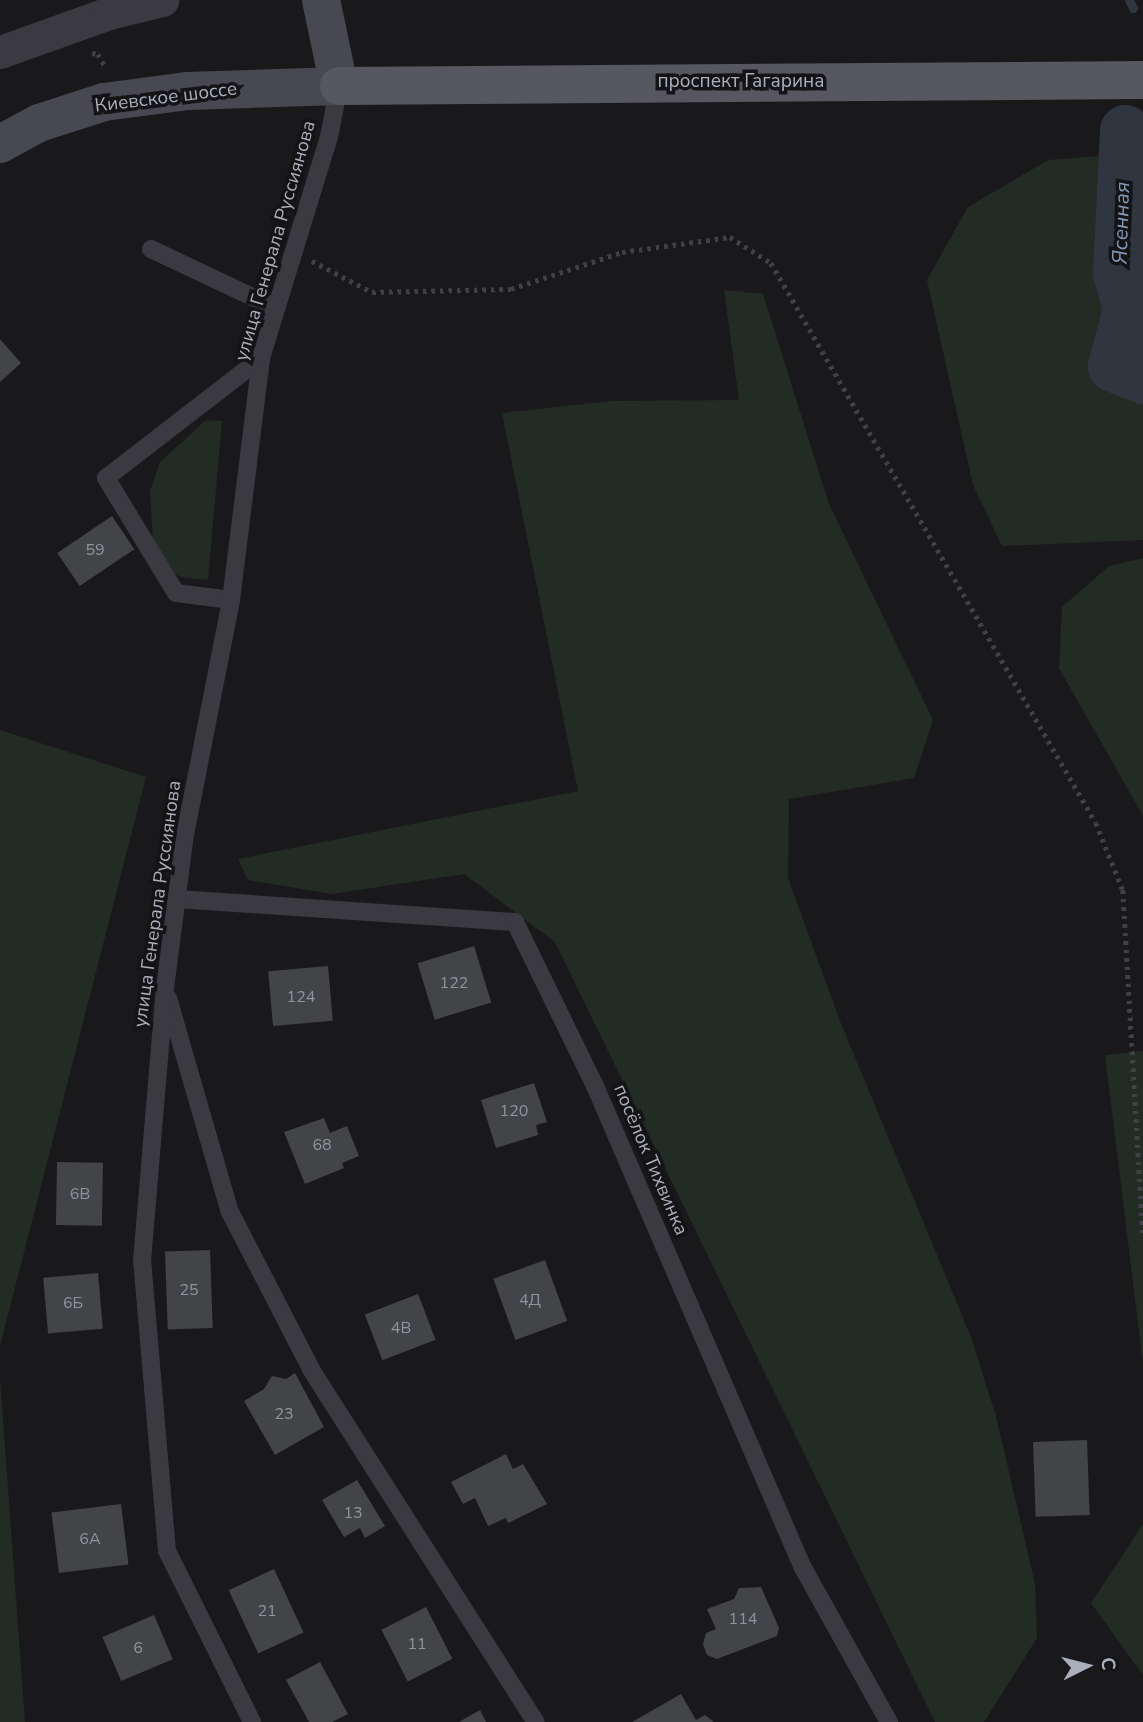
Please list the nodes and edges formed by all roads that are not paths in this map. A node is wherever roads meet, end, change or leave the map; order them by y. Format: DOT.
graph roads {
  1 [pos="162,0"];
  2 [pos="321,0"];
  3 [pos="0,52"];
  4 [pos="1143,80"];
  5 [pos="339,86"];
  6 [pos="0,144"];
  7 [pos="151,249"];
  8 [pos="276,308"];
  9 [pos="261,358"];
  10 [pos="231,600"];
  11 [pos="177,900"];
  12 [pos="165,988"];
  13 [pos="253,1722"];
  14 [pos="536,1722"];
  15 [pos="889,1722"];
  1 -- 3 [label="street"];
  2 -- 5 [label="main road"];
  4 -- 5 [label="main road, проспект Гагарина"];
  5 -- 6 [label="main road, Киевское шоссе"];
  5 -- 8 [label="lane, улица Генерала Руссиянова"];
  7 -- 8 [label="lane"];
  8 -- 9 [label="lane, улица Генерала Руссиянова"];
  9 -- 10 [label="lane, улица Генерала Руссиянова"];
  9 -- 10 [label="lane"];
  10 -- 11 [label="lane, улица Генерала Руссиянова"];
  11 -- 12 [label="lane, улица Генерала Руссиянова"];
  11 -- 15 [label="lane, посёлок Тихвинка"];
  12 -- 13 [label="lane, улица Генерала Руссиянова"];
  12 -- 14 [label="lane"];
}
